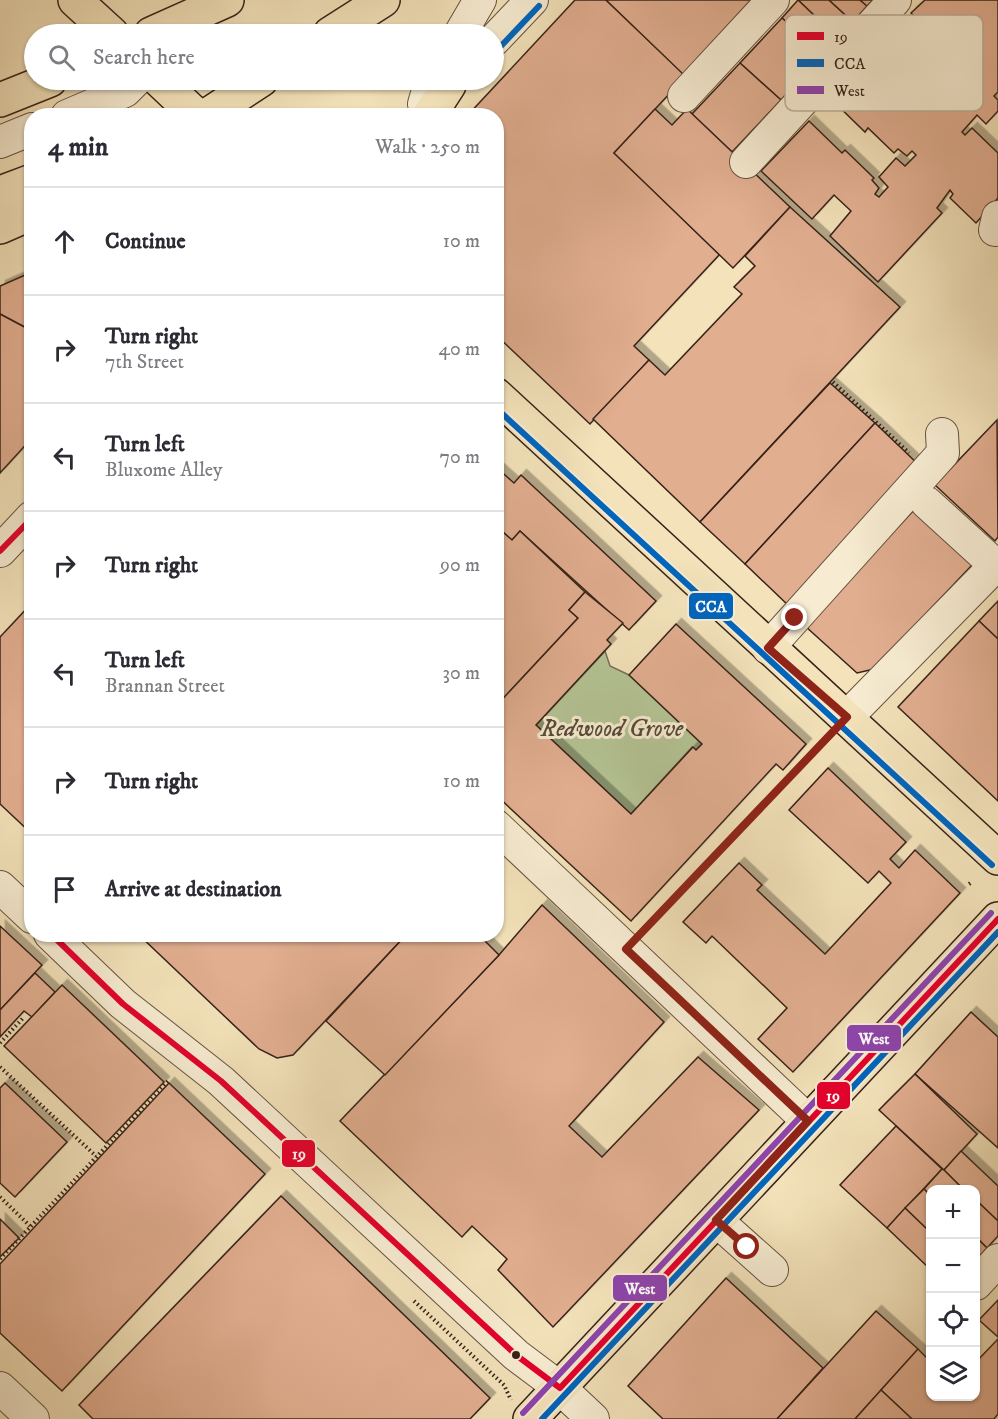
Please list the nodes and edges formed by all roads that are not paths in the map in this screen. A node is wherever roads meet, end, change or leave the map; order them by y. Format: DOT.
graph roads {
  1 [pos="75,0"];
  2 [pos="227,0"];
  3 [pos="382,0"];
  4 [pos="480,0"];
  5 [pos="532,0"];
  6 [pos="773,0"];
  7 [pos="895,0"];
  8 [pos="881,15"];
  9 [pos="101,24"];
  10 [pos="173,24"];
  11 [pos="345,24"];
  12 [pos="466,24"];
  13 [pos="504,29"];
  14 [pos="24,76"];
  15 [pos="0,77"];
  16 [pos="25,90"];
  17 [pos="126,90"];
  18 [pos="170,90"];
  19 [pos="246,90"];
  20 [pos="684,96"];
  21 [pos="0,100"];
  22 [pos="86,108"];
  23 [pos="189,108"];
  24 [pos="218,108"];
  25 [pos="793,111"];
  26 [pos="24,132"];
  27 [pos="0,142"];
  28 [pos="746,162"];
  29 [pos="24,184"];
  30 [pos="0,193"];
  31 [pos="24,216"];
  32 [pos="0,227"];
  33 [pos="504,402"];
  34 [pos="942,434"];
  35 [pos="927,503"];
  36 [pos="24,526"];
  37 [pos="0,551"];
  38 [pos="996,564"];
  39 [pos="768,648"];
  40 [pos="847,717"];
  41 [pos="504,834"];
  42 [pos="998,858"];
  43 [pos="0,888"];
  44 [pos="24,910"];
  45 [pos="998,918"];
  46 [pos="58,942"];
  47 [pos="808,1121"];
  48 [pos="716,1220"];
  49 [pos="998,1260"];
  50 [pos="772,1270"];
  51 [pos="980,1279"];
  52 [pos="0,1388"];
  53 [pos="560,1388"];
  54 [pos="33,1419"];
  55 [pos="530,1419"];
  56 [pos="592,1419"];
  1 -- 9 [label="main road"];
  2 -- 10 [label="main road"];
  3 -- 11 [label="main road"];
  4 -- 12 [label="street"];
  5 -- 13 [label="street"];
  6 -- 20 [label="street"];
  7 -- 8 [label="street"];
  14 -- 15 [label="main road"];
  16 -- 21 [label="main road"];
  17 -- 22 [label="street"];
  18 -- 23 [label="main road"];
  19 -- 24 [label="main road"];
  25 -- 28 [label="street"];
  26 -- 27 [label="street"];
  29 -- 30 [label="main road"];
  31 -- 32 [label="main road"];
  33 -- 39 [label="main road"];
  34 -- 39 [label="street"];
  35 -- 38 [label="street"];
  36 -- 37 [label="street"];
  38 -- 40 [label="street"];
  39 -- 40 [label="main road"];
  40 -- 42 [label="main road"];
  41 -- 47 [label="street"];
  43 -- 44 [label="street"];
  45 -- 47 [label="main road"];
  46 -- 53 [label="street"];
  47 -- 48 [label="main road"];
  48 -- 50 [label="street"];
  48 -- 53 [label="main road"];
  49 -- 51 [label="street"];
  52 -- 54 [label="street"];
  53 -- 55 [label="main road"];
  53 -- 56 [label="street"];
}
